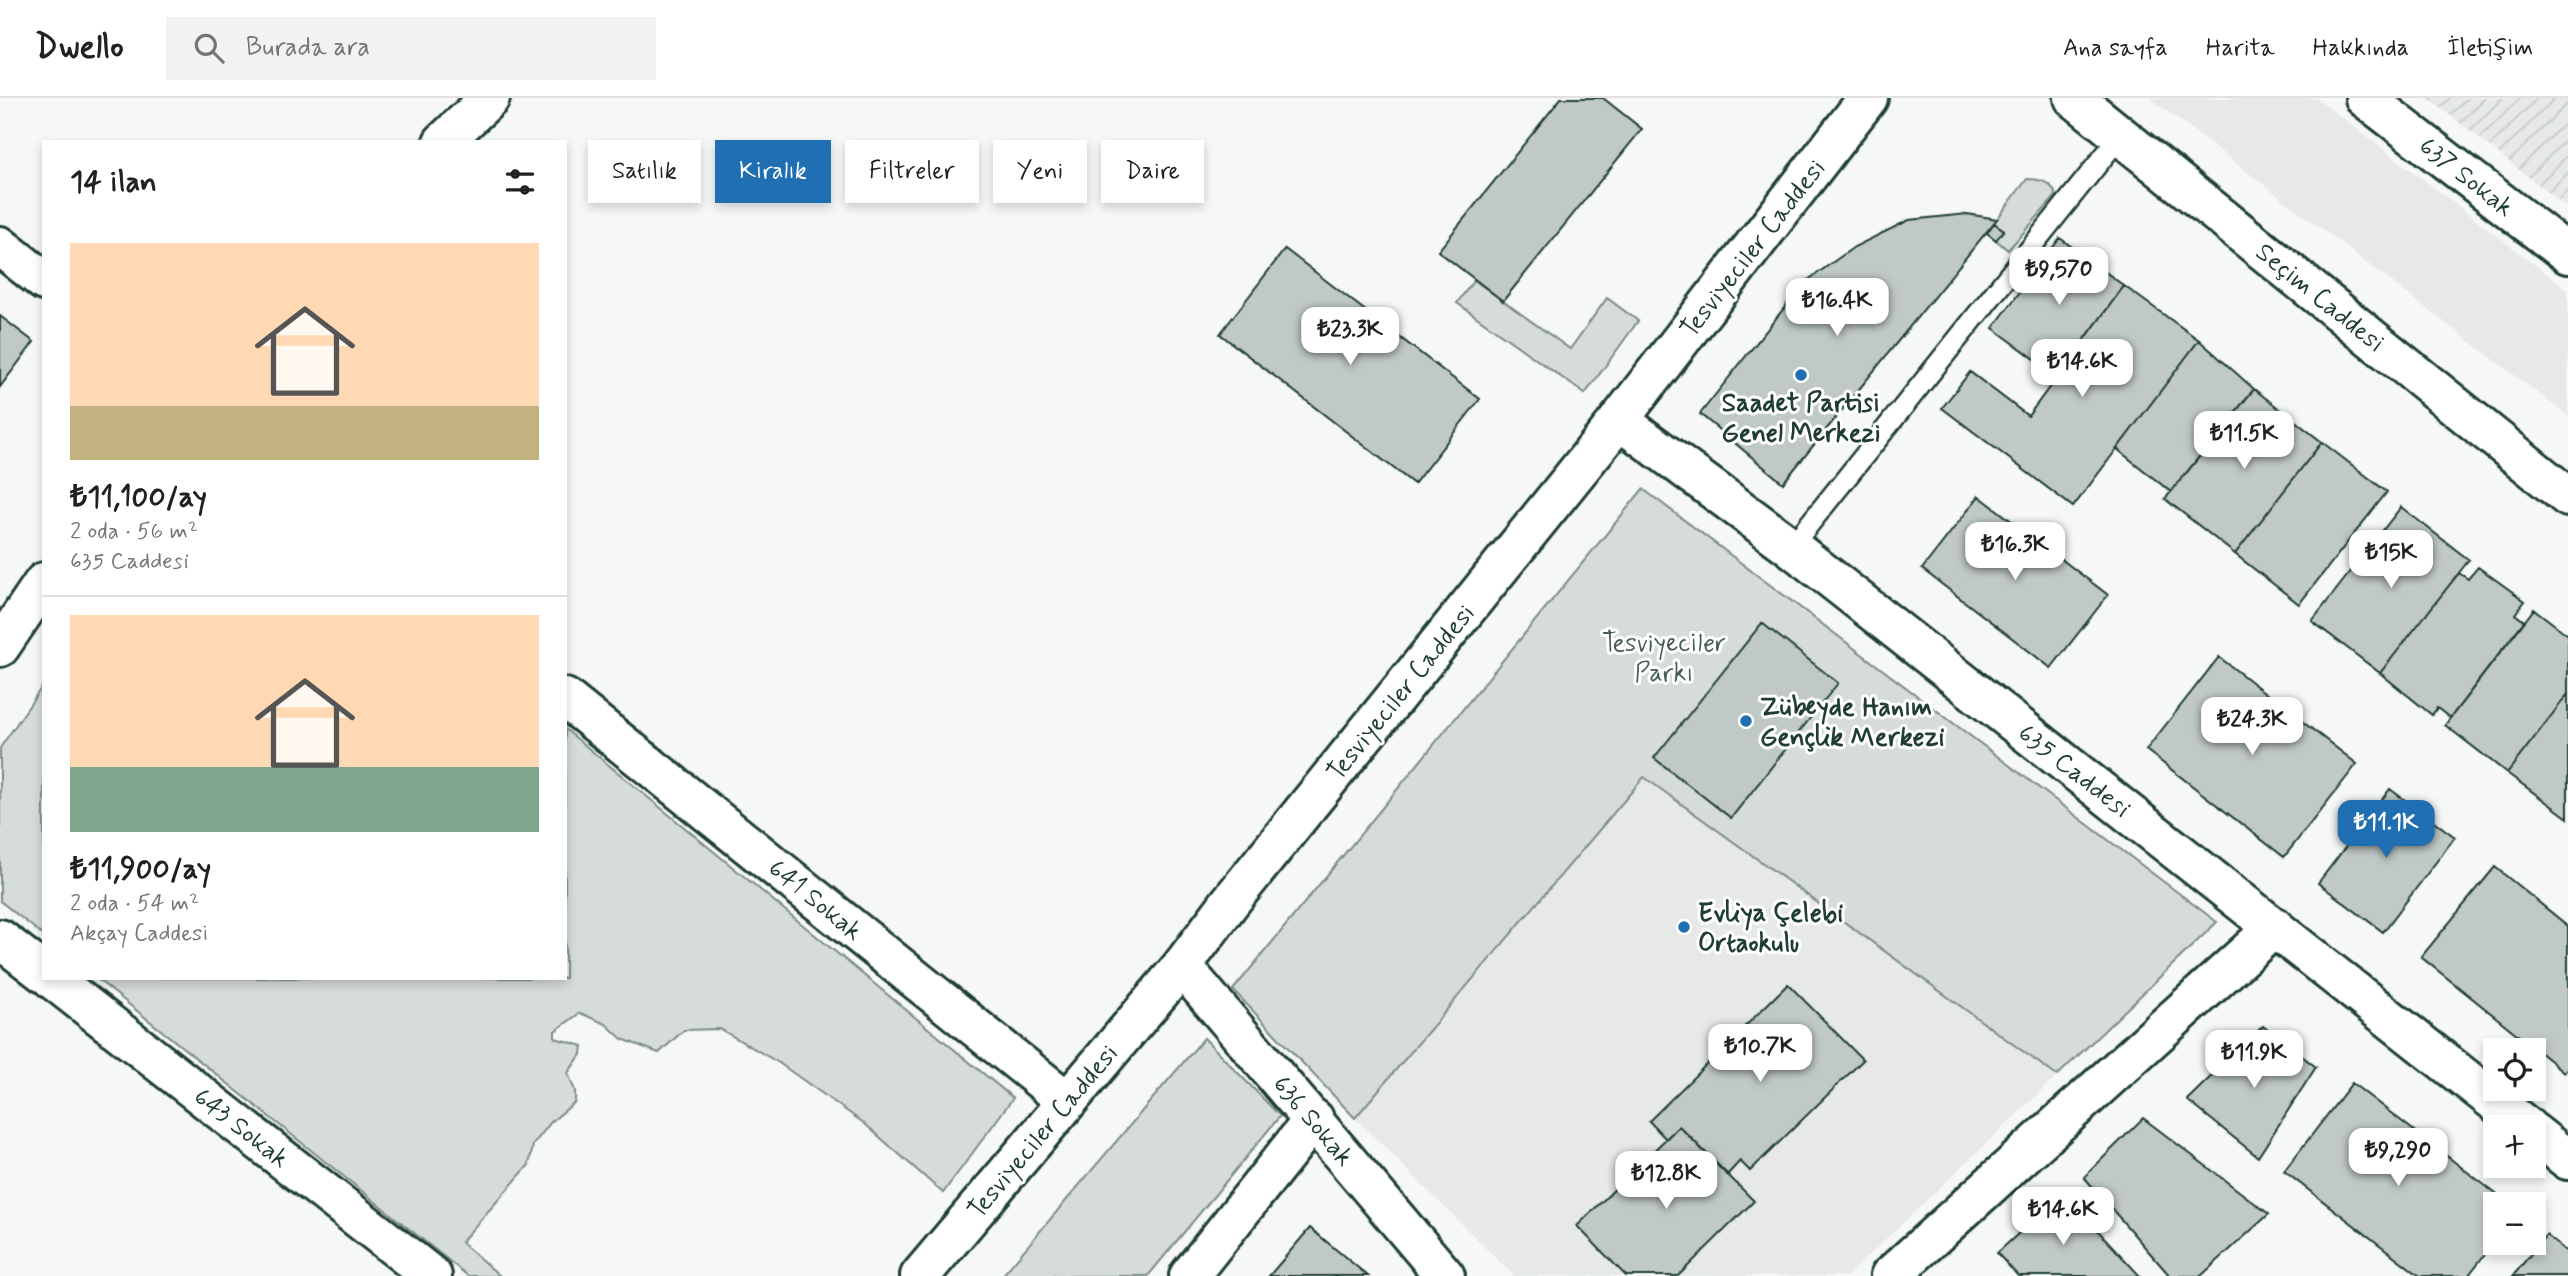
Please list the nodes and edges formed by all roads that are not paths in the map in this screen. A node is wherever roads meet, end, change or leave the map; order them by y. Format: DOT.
graph roads {
  1 [pos="490,98"];
  2 [pos="1868,98"];
  3 [pos="2074,98"];
  4 [pos="2365,98"];
  5 [pos="2121,135"];
  6 [pos="445,140"];
  7 [pos="0,247"];
  8 [pos="2568,254"];
  9 [pos="42,279"];
  10 [pos="1619,419"];
  11 [pos="2568,497"];
  12 [pos="1791,547"];
  13 [pos="42,585"];
  14 [pos="0,647"];
  15 [pos="567,700"];
  16 [pos="2275,927"];
  17 [pos="0,939"];
  18 [pos="1182,966"];
  19 [pos="42,971"];
  20 [pos="54,980"];
  21 [pos="1068,1101"];
  22 [pos="2512,1115"];
  23 [pos="1314,1119"];
  24 [pos="2546,1143"];
  25 [pos="2568,1160"];
  26 [pos="432,1276"];
  27 [pos="919,1276"];
  28 [pos="1189,1276"];
  29 [pos="1446,1276"];
  30 [pos="1890,1276"];
  1 -- 6 [label="street"];
  2 -- 10 [label="street, Tesviyeciler Caddesi"];
  3 -- 5 [label="street, Seçim Caddesi"];
  4 -- 8 [label="street, 637 Sokak"];
  5 -- 11 [label="street, Seçim Caddesi"];
  5 -- 12 [label="lane"];
  7 -- 9 [label="street"];
  10 -- 12 [label="street, 635 Caddesi"];
  10 -- 18 [label="street, Tesviyeciler Caddesi"];
  12 -- 16 [label="street, 635 Caddesi"];
  13 -- 14 [label="street"];
  15 -- 21 [label="street, 641 Sokak"];
  16 -- 22 [label="street, 635 Caddesi"];
  16 -- 30 [label="street"];
  17 -- 19 [label="street"];
  18 -- 21 [label="street, Tesviyeciler Caddesi"];
  18 -- 23 [label="street, 636 Sokak"];
  20 -- 26 [label="street, 643 Sokak"];
  21 -- 27 [label="street, Tesviyeciler Caddesi"];
  23 -- 28 [label="street"];
  23 -- 29 [label="street, 636 Sokak"];
  24 -- 25 [label="street"];
}
